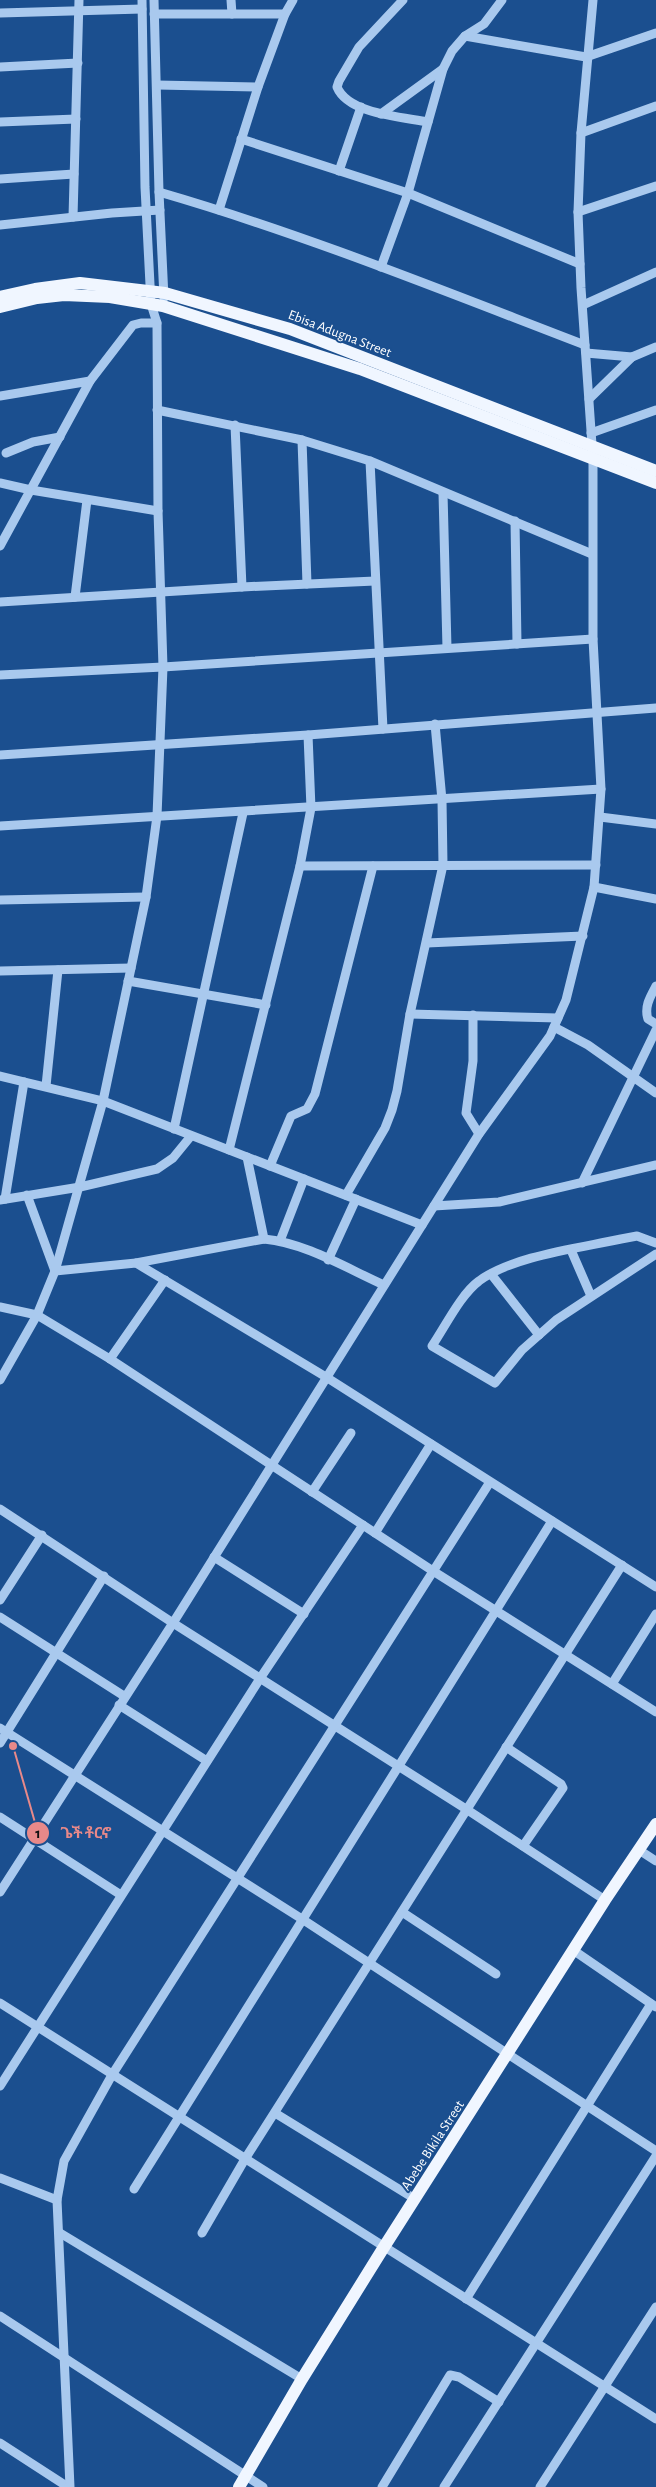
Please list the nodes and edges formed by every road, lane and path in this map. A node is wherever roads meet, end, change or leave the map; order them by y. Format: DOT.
graph roads {
  1 [pos="79,0"];
  2 [pos="154,0"];
  3 [pos="232,0"];
  4 [pos="293,0"];
  5 [pos="403,0"];
  6 [pos="502,0"];
  7 [pos="593,0"];
  8 [pos="142,5"];
  9 [pos="80,11"];
  10 [pos="0,13"];
  11 [pos="154,14"];
  12 [pos="232,14"];
  13 [pos="285,14"];
  14 [pos="656,33"];
  15 [pos="465,36"];
  16 [pos="586,57"];
  17 [pos="78,63"];
  18 [pos="0,67"];
  19 [pos="443,69"];
  20 [pos="157,85"];
  21 [pos="258,87"];
  22 [pos="656,106"];
  23 [pos="361,108"];
  24 [pos="381,114"];
  25 [pos="76,119"];
  26 [pos="0,122"];
  27 [pos="428,122"];
  28 [pos="581,133"];
  29 [pos="241,139"];
  30 [pos="339,171"];
  31 [pos="74,174"];
  32 [pos="0,179"];
  33 [pos="656,186"];
  34 [pos="159,192"];
  35 [pos="408,193"];
  36 [pos="160,210"];
  37 [pos="220,210"];
  38 [pos="146,211"];
  39 [pos="578,212"];
  40 [pos="73,217"];
  41 [pos="0,225"];
  42 [pos="580,264"];
  43 [pos="381,267"];
  44 [pos="656,272"];
  45 [pos="0,297"];
  46 [pos="157,305"];
  47 [pos="583,305"];
  48 [pos="0,308"];
  49 [pos="656,348"];
  50 [pos="586,349"];
  51 [pos="632,357"];
  52 [pos="90,381"];
  53 [pos="0,396"];
  54 [pos="589,400"];
  55 [pos="157,410"];
  56 [pos="656,410"];
  57 [pos="235,425"];
  58 [pos="60,437"];
  59 [pos="592,439"];
  60 [pos="302,440"];
  61 [pos="6,453"];
  62 [pos="593,459"];
  63 [pos="370,461"];
  64 [pos="656,471"];
  65 [pos="0,483"];
  66 [pos="656,483"];
  67 [pos="31,490"];
  68 [pos="443,493"];
  69 [pos="87,500"];
  70 [pos="158,511"];
  71 [pos="515,521"];
  72 [pos="0,546"];
  73 [pos="592,554"];
  74 [pos="375,581"];
  75 [pos="307,584"];
  76 [pos="242,586"];
  77 [pos="160,592"];
  78 [pos="75,597"];
  79 [pos="0,602"];
  80 [pos="593,639"];
  81 [pos="518,644"];
  82 [pos="447,648"];
  83 [pos="378,653"];
  84 [pos="163,667"];
  85 [pos="0,675"];
  86 [pos="656,708"];
  87 [pos="596,712"];
  88 [pos="435,724"];
  89 [pos="383,729"];
  90 [pos="308,735"];
  91 [pos="160,745"];
  92 [pos="0,755"];
  93 [pos="601,789"];
  94 [pos="442,800"];
  95 [pos="311,808"];
  96 [pos="243,813"];
  97 [pos="157,816"];
  98 [pos="600,817"];
  99 [pos="656,824"];
  100 [pos="0,826"];
  101 [pos="443,865"];
  102 [pos="596,865"];
  103 [pos="300,866"];
  104 [pos="373,866"];
  105 [pos="594,887"];
  106 [pos="146,897"];
  107 [pos="656,899"];
  108 [pos="0,900"];
  109 [pos="583,936"];
  110 [pos="427,943"];
  111 [pos="131,968"];
  112 [pos="58,970"];
  113 [pos="0,971"];
  114 [pos="128,981"];
  115 [pos="656,986"];
  116 [pos="204,993"];
  117 [pos="266,1005"];
  118 [pos="410,1014"];
  119 [pos="473,1016"];
  120 [pos="556,1022"];
  121 [pos="656,1024"];
  122 [pos="656,1030"];
  123 [pos="0,1076"];
  124 [pos="634,1078"];
  125 [pos="24,1082"];
  126 [pos="46,1086"];
  127 [pos="656,1093"];
  128 [pos="103,1101"];
  129 [pos="174,1129"];
  130 [pos="479,1134"];
  131 [pos="191,1136"];
  132 [pos="229,1150"];
  133 [pos="247,1157"];
  134 [pos="656,1165"];
  135 [pos="270,1166"];
  136 [pos="304,1179"];
  137 [pos="582,1183"];
  138 [pos="80,1187"];
  139 [pos="27,1195"];
  140 [pos="346,1195"];
  141 [pos="3,1199"];
  142 [pos="356,1199"];
  143 [pos="434,1206"];
  144 [pos="422,1225"];
  145 [pos="264,1239"];
  146 [pos="280,1241"];
  147 [pos="656,1243"];
  148 [pos="571,1250"];
  149 [pos="656,1254"];
  150 [pos="328,1260"];
  151 [pos="136,1262"];
  152 [pos="55,1272"];
  153 [pos="491,1274"];
  154 [pos="165,1280"];
  155 [pos="384,1285"];
  156 [pos="591,1296"];
  157 [pos="0,1307"];
  158 [pos="37,1315"];
  159 [pos="539,1335"];
  160 [pos="110,1359"];
  161 [pos="326,1377"];
  162 [pos="0,1380"];
  163 [pos="352,1434"];
  164 [pos="430,1444"];
  165 [pos="271,1465"];
  166 [pos="490,1482"];
  167 [pos="312,1492"];
  168 [pos="0,1509"];
  169 [pos="552,1521"];
  170 [pos="363,1525"];
  171 [pos="375,1533"];
  172 [pos="42,1536"];
  173 [pos="214,1557"];
  174 [pos="622,1565"];
  175 [pos="433,1571"];
  176 [pos="104,1576"];
  177 [pos="656,1587"];
  178 [pos="0,1600"];
  179 [pos="496,1610"];
  180 [pos="304,1614"];
  181 [pos="656,1614"];
  182 [pos="0,1617"];
  183 [pos="173,1624"];
  184 [pos="56,1653"];
  185 [pos="565,1654"];
  186 [pos="261,1677"];
  187 [pos="612,1684"];
  188 [pos="124,1696"];
  189 [pos="119,1705"];
  190 [pos="656,1712"];
  191 [pos="335,1725"];
  192 [pos="4,1730"];
  193 [pos="0,1744"];
  194 [pos="506,1747"];
  195 [pos="207,1760"];
  196 [pos="399,1765"];
  197 [pos="75,1775"];
  198 [pos="466,1809"];
  199 [pos="0,1817"];
  200 [pos="656,1824"];
  201 [pos="162,1831"];
  202 [pos="34,1839"];
  203 [pos="523,1846"];
  204 [pos="639,1850"];
  205 [pos="656,1861"];
  206 [pos="238,1878"];
  207 [pos="0,1892"];
  208 [pos="121,1895"];
  209 [pos="605,1900"];
  210 [pos="402,1912"];
  211 [pos="302,1919"];
  212 [pos="573,1950"];
  213 [pos="369,1963"];
  214 [pos="496,1974"];
  215 [pos="0,2004"];
  216 [pos="654,2005"];
  217 [pos="37,2027"];
  218 [pos="508,2054"];
  219 [pos="112,2075"];
  220 [pos="0,2086"];
  221 [pos="586,2105"];
  222 [pos="274,2113"];
  223 [pos="179,2117"];
  224 [pos="656,2151"];
  225 [pos="656,2156"];
  226 [pos="245,2159"];
  227 [pos="0,2178"];
  228 [pos="134,2188"];
  229 [pos="415,2199"];
  230 [pos="58,2200"];
  231 [pos="60,2233"];
  232 [pos="202,2233"];
  233 [pos="384,2247"];
  234 [pos="466,2299"];
  235 [pos="656,2307"];
  236 [pos="0,2316"];
  237 [pos="537,2344"];
  238 [pos="63,2358"];
  239 [pos="302,2379"];
  240 [pos="605,2387"];
  241 [pos="499,2402"];
  242 [pos="656,2419"];
  243 [pos="0,2443"];
  244 [pos="246,2476"];
  245 [pos="69,2487"];
  246 [pos="239,2487"];
  247 [pos="263,2487"];
  248 [pos="382,2487"];
  249 [pos="444,2487"];
  250 [pos="540,2487"];
  1 -- 9 [label="street"];
  2 -- 11 [label="street"];
  3 -- 12 [label="street"];
  4 -- 13 [label="street"];
  5 -- 23 [label="street"];
  6 -- 15 [label="street"];
  7 -- 16 [label="street"];
  8 -- 9 [label="street"];
  8 -- 38 [label="street"];
  9 -- 10 [label="street"];
  9 -- 17 [label="street"];
  11 -- 12 [label="street"];
  11 -- 20 [label="street"];
  12 -- 13 [label="street"];
  13 -- 21 [label="street"];
  14 -- 16 [label="street"];
  15 -- 16 [label="street"];
  15 -- 19 [label="street"];
  16 -- 28 [label="street"];
  17 -- 18 [label="street"];
  17 -- 25 [label="street"];
  19 -- 24 [label="street"];
  19 -- 27 [label="street"];
  20 -- 21 [label="street"];
  20 -- 34 [label="street"];
  21 -- 29 [label="street"];
  22 -- 28 [label="street"];
  23 -- 24 [label="street"];
  23 -- 30 [label="street"];
  24 -- 27 [label="street"];
  25 -- 26 [label="street"];
  25 -- 31 [label="street"];
  27 -- 35 [label="street"];
  28 -- 39 [label="street"];
  29 -- 30 [label="street"];
  29 -- 37 [label="street"];
  30 -- 35 [label="street"];
  31 -- 32 [label="street"];
  31 -- 40 [label="street"];
  33 -- 39 [label="street"];
  34 -- 36 [label="street"];
  34 -- 37 [label="street"];
  35 -- 42 [label="street"];
  35 -- 43 [label="street"];
  36 -- 38 [label="street"];
  36 -- 46 [label="street"];
  37 -- 43 [label="street"];
  38 -- 40 [label="street"];
  38 -- 46 [label="street"];
  39 -- 42 [label="street"];
  40 -- 41 [label="street"];
  42 -- 47 [label="street"];
  43 -- 50 [label="street"];
  44 -- 47 [label="street"];
  45 -- 46 [label="main road, Ebisa Adugna Street"];
  46 -- 48 [label="main road, Ebisa Adugna Street"];
  46 -- 52 [label="street"];
  46 -- 55 [label="street"];
  46 -- 59 [label="main road, Ebisa Adugna Street"];
  46 -- 62 [label="main road, Ebisa Adugna Street"];
  47 -- 50 [label="street"];
  49 -- 51 [label="street"];
  50 -- 51 [label="street"];
  50 -- 54 [label="street"];
  51 -- 54 [label="street"];
  52 -- 53 [label="street"];
  52 -- 58 [label="street"];
  54 -- 59 [label="street"];
  55 -- 57 [label="street"];
  55 -- 70 [label="street"];
  56 -- 59 [label="street"];
  57 -- 60 [label="street"];
  57 -- 76 [label="street"];
  58 -- 61 [label="street"];
  58 -- 67 [label="street"];
  59 -- 62 [label="street"];
  59 -- 64 [label="main road, Ebisa Adugna Street"];
  60 -- 63 [label="street"];
  60 -- 75 [label="street"];
  62 -- 66 [label="main road, Ebisa Adugna Street"];
  62 -- 73 [label="street"];
  63 -- 68 [label="street"];
  63 -- 74 [label="street"];
  65 -- 67 [label="street"];
  67 -- 69 [label="street"];
  67 -- 72 [label="street"];
  68 -- 71 [label="street"];
  68 -- 82 [label="street"];
  69 -- 70 [label="street"];
  69 -- 78 [label="street"];
  70 -- 77 [label="street"];
  71 -- 73 [label="street"];
  71 -- 81 [label="street"];
  73 -- 80 [label="street"];
  74 -- 75 [label="street"];
  74 -- 83 [label="street"];
  75 -- 76 [label="street"];
  76 -- 77 [label="street"];
  77 -- 78 [label="street"];
  77 -- 84 [label="street"];
  78 -- 79 [label="street"];
  80 -- 81 [label="street"];
  80 -- 87 [label="street"];
  81 -- 82 [label="street"];
  82 -- 83 [label="street"];
  83 -- 84 [label="street"];
  83 -- 89 [label="street"];
  84 -- 85 [label="street"];
  84 -- 91 [label="street"];
  86 -- 87 [label="street"];
  87 -- 88 [label="street"];
  87 -- 93 [label="street"];
  88 -- 89 [label="street"];
  88 -- 94 [label="street"];
  89 -- 90 [label="street"];
  90 -- 91 [label="street"];
  90 -- 95 [label="street"];
  91 -- 92 [label="street"];
  91 -- 97 [label="street"];
  93 -- 94 [label="street"];
  93 -- 98 [label="street"];
  94 -- 95 [label="street"];
  94 -- 101 [label="street"];
  95 -- 96 [label="street"];
  95 -- 103 [label="street"];
  96 -- 97 [label="street"];
  96 -- 116 [label="street"];
  97 -- 100 [label="street"];
  97 -- 106 [label="street"];
  98 -- 99 [label="street"];
  98 -- 102 [label="street"];
  101 -- 102 [label="street"];
  101 -- 104 [label="street"];
  101 -- 110 [label="street"];
  102 -- 105 [label="street"];
  103 -- 104 [label="street"];
  103 -- 117 [label="street"];
  104 -- 135 [label="street"];
  105 -- 107 [label="street"];
  105 -- 109 [label="street"];
  106 -- 108 [label="street"];
  106 -- 111 [label="street"];
  109 -- 110 [label="street"];
  109 -- 120 [label="street"];
  110 -- 118 [label="street"];
  111 -- 112 [label="street"];
  111 -- 114 [label="street"];
  112 -- 113 [label="street"];
  112 -- 126 [label="street"];
  114 -- 116 [label="street"];
  114 -- 128 [label="street"];
  115 -- 121 [label="street"];
  116 -- 117 [label="street"];
  116 -- 129 [label="street"];
  117 -- 132 [label="street"];
  118 -- 119 [label="street"];
  118 -- 140 [label="street"];
  119 -- 120 [label="street"];
  119 -- 130 [label="street"];
  120 -- 124 [label="street"];
  120 -- 130 [label="street"];
  122 -- 124 [label="street"];
  123 -- 125 [label="street"];
  124 -- 127 [label="street"];
  124 -- 137 [label="street"];
  125 -- 126 [label="street"];
  125 -- 141 [label="street"];
  126 -- 128 [label="street"];
  128 -- 129 [label="street"];
  128 -- 138 [label="street"];
  129 -- 131 [label="street"];
  130 -- 143 [label="street"];
  131 -- 132 [label="street"];
  131 -- 138 [label="street"];
  132 -- 133 [label="street"];
  133 -- 135 [label="street"];
  133 -- 145 [label="street"];
  134 -- 137 [label="street"];
  135 -- 136 [label="street"];
  136 -- 140 [label="street"];
  136 -- 146 [label="street"];
  137 -- 143 [label="street"];
  138 -- 139 [label="street"];
  138 -- 152 [label="street"];
  139 -- 141 [label="street"];
  139 -- 152 [label="street"];
  140 -- 142 [label="street"];
  142 -- 144 [label="street"];
  142 -- 150 [label="street"];
  143 -- 144 [label="street"];
  144 -- 155 [label="street"];
  145 -- 146 [label="street"];
  145 -- 151 [label="street"];
  146 -- 150 [label="street"];
  147 -- 148 [label="street"];
  148 -- 153 [label="street"];
  148 -- 156 [label="street"];
  149 -- 156 [label="street"];
  150 -- 155 [label="street"];
  151 -- 152 [label="street"];
  151 -- 154 [label="street"];
  152 -- 158 [label="street"];
  153 -- 159 [label="street"];
  153 -- 159 [label="street"];
  154 -- 160 [label="street"];
  154 -- 161 [label="street"];
  155 -- 161 [label="street"];
  156 -- 159 [label="street"];
  157 -- 158 [label="street"];
  158 -- 160 [label="street"];
  158 -- 162 [label="street"];
  160 -- 165 [label="street"];
  161 -- 164 [label="street"];
  161 -- 165 [label="street"];
  163 -- 167 [label="street"];
  164 -- 166 [label="street"];
  164 -- 171 [label="street"];
  165 -- 167 [label="street"];
  165 -- 173 [label="street"];
  166 -- 169 [label="street"];
  166 -- 175 [label="street"];
  167 -- 170 [label="street"];
  168 -- 172 [label="street"];
  169 -- 174 [label="street"];
  169 -- 179 [label="street"];
  170 -- 171 [label="street"];
  170 -- 180 [label="street"];
  171 -- 175 [label="street"];
  172 -- 176 [label="street"];
  172 -- 178 [label="street"];
  173 -- 180 [label="street"];
  173 -- 183 [label="street"];
  174 -- 177 [label="street"];
  174 -- 185 [label="street"];
  175 -- 179 [label="street"];
  175 -- 191 [label="street"];
  176 -- 183 [label="street"];
  176 -- 184 [label="street"];
  179 -- 185 [label="street"];
  179 -- 196 [label="street"];
  180 -- 186 [label="street"];
  181 -- 187 [label="street"];
  182 -- 184 [label="street"];
  183 -- 186 [label="street"];
  183 -- 188 [label="street"];
  184 -- 188 [label="street"];
  184 -- 192 [label="street"];
  185 -- 187 [label="street"];
  185 -- 194 [label="street"];
  186 -- 191 [label="street"];
  186 -- 195 [label="street"];
  187 -- 190 [label="street"];
  188 -- 189 [label="street"];
  189 -- 195 [label="street"];
  189 -- 197 [label="street"];
  191 -- 196 [label="street"];
  191 -- 206 [label="street"];
  192 -- 193 [label="street"];
  192 -- 197 [label="street"];
  194 -- 198 [label="street"];
  194 -- 203 [label="street"];
  195 -- 201 [label="street"];
  196 -- 198 [label="street"];
  196 -- 211 [label="street"];
  197 -- 201 [label="street"];
  197 -- 202 [label="street"];
  198 -- 203 [label="street"];
  198 -- 210 [label="street"];
  199 -- 202 [label="street"];
  200 -- 204 [label="main road, Abebe Bikila Street"];
  201 -- 206 [label="street"];
  201 -- 208 [label="street"];
  202 -- 207 [label="street"];
  202 -- 208 [label="street"];
  203 -- 209 [label="street"];
  204 -- 205 [label="street"];
  204 -- 209 [label="main road, Abebe Bikila Street"];
  206 -- 211 [label="street"];
  206 -- 219 [label="street"];
  208 -- 217 [label="street"];
  209 -- 212 [label="main road, Abebe Bikila Street"];
  210 -- 213 [label="street"];
  210 -- 214 [label="street"];
  211 -- 213 [label="street"];
  211 -- 223 [label="street"];
  212 -- 216 [label="street"];
  212 -- 218 [label="main road, Abebe Bikila Street"];
  213 -- 218 [label="street"];
  213 -- 222 [label="street"];
  215 -- 217 [label="street"];
  216 -- 221 [label="street"];
  217 -- 219 [label="street"];
  217 -- 220 [label="street"];
  218 -- 221 [label="street"];
  218 -- 229 [label="main road, Abebe Bikila Street"];
  219 -- 223 [label="street"];
  219 -- 230 [label="street"];
  221 -- 224 [label="street"];
  221 -- 234 [label="street"];
  222 -- 226 [label="street"];
  222 -- 229 [label="street"];
  223 -- 226 [label="street"];
  223 -- 228 [label="street"];
  225 -- 237 [label="street"];
  226 -- 232 [label="street"];
  226 -- 233 [label="street"];
  227 -- 230 [label="street"];
  229 -- 233 [label="main road, Abebe Bikila Street"];
  230 -- 231 [label="street"];
  231 -- 238 [label="street"];
  231 -- 239 [label="street"];
  233 -- 234 [label="street"];
  233 -- 239 [label="main road, Abebe Bikila Street"];
  234 -- 237 [label="street"];
  235 -- 240 [label="street"];
  236 -- 238 [label="street"];
  237 -- 240 [label="street"];
  237 -- 241 [label="street"];
  238 -- 244 [label="street"];
  238 -- 245 [label="street"];
  239 -- 244 [label="main road, Abebe Bikila Street"];
  240 -- 242 [label="street"];
  240 -- 250 [label="street"];
  241 -- 248 [label="street"];
  241 -- 249 [label="street"];
  243 -- 245 [label="street"];
  244 -- 246 [label="main road, Abebe Bikila Street"];
  244 -- 247 [label="street"];
}
